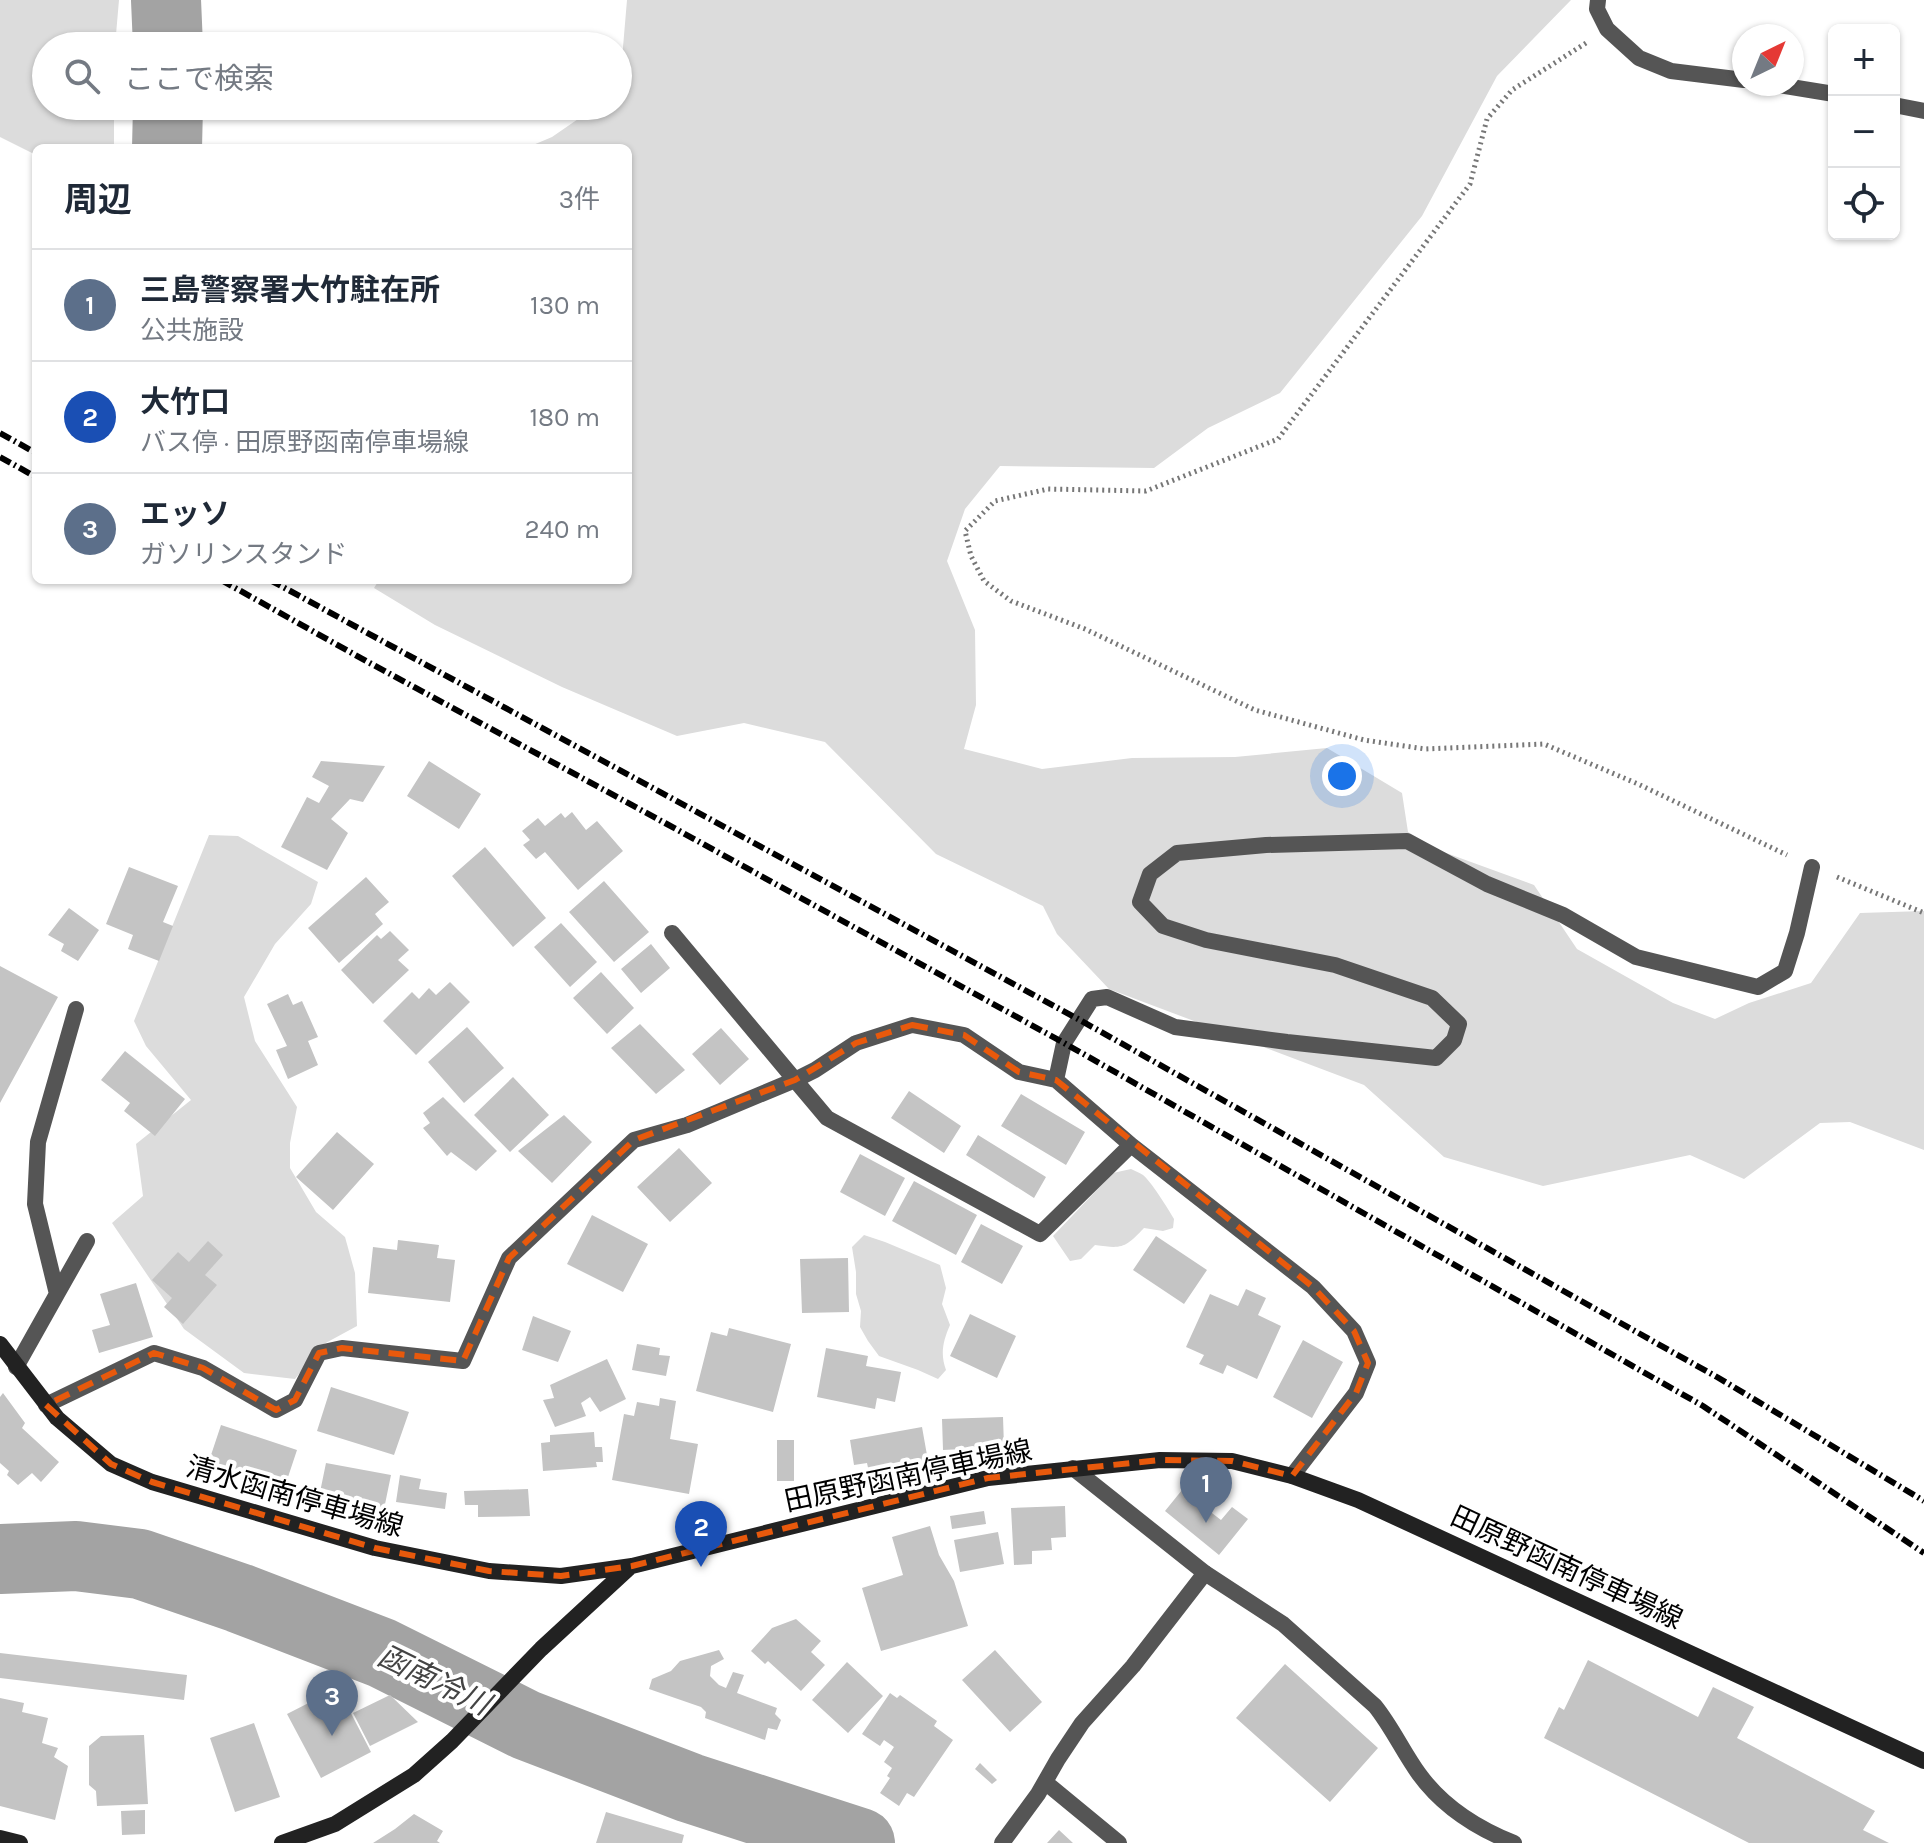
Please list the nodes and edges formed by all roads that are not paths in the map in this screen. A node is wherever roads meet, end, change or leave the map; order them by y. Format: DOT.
graph roads {
  1 [pos="1598,0"];
  2 [pos="1732,79"];
  3 [pos="1804,89"];
  4 [pos="1828,93"];
  5 [pos="1900,106"];
  6 [pos="1924,111"];
  7 [pos="1812,867"];
  8 [pos="672,933"];
  9 [pos="76,1009"];
  10 [pos="795,1080"];
  11 [pos="1056,1080"];
  12 [pos="1131,1145"];
  13 [pos="87,1241"];
  14 [pos="57,1294"];
  15 [pos="0,1344"];
  16 [pos="16,1367"];
  17 [pos="46,1405"];
  18 [pos="1073,1468"];
  19 [pos="1292,1476"];
  20 [pos="632,1566"];
  21 [pos="1205,1573"];
  22 [pos="1924,1761"];
  23 [pos="1045,1782"];
  24 [pos="0,1838"];
  25 [pos="20,1843"];
  26 [pos="282,1843"];
  27 [pos="1002,1843"];
  28 [pos="1119,1843"];
  29 [pos="1514,1843"];
  1 -- 2 [label="street"];
  3 -- 4 [label="street"];
  5 -- 6 [label="street"];
  7 -- 11 [label="street"];
  8 -- 10 [label="street"];
  9 -- 14 [label="street"];
  10 -- 11 [label="street"];
  10 -- 12 [label="street"];
  10 -- 17 [label="street"];
  11 -- 12 [label="street"];
  12 -- 19 [label="street"];
  13 -- 14 [label="street"];
  14 -- 16 [label="street"];
  15 -- 16 [label="main road, 清水函南停車場線"];
  16 -- 17 [label="main road, 清水函南停車場線"];
  17 -- 20 [label="main road, 清水函南停車場線"];
  18 -- 19 [label="main road, 田原野函南停車場線"];
  18 -- 20 [label="main road, 田原野函南停車場線"];
  18 -- 21 [label="street"];
  19 -- 22 [label="main road, 田原野函南停車場線"];
  20 -- 26 [label="main road, 田原野函南停車場線"];
  21 -- 23 [label="street"];
  21 -- 29 [label="street"];
  23 -- 27 [label="street"];
  23 -- 28 [label="street"];
  24 -- 25 [label="main road"];
}
